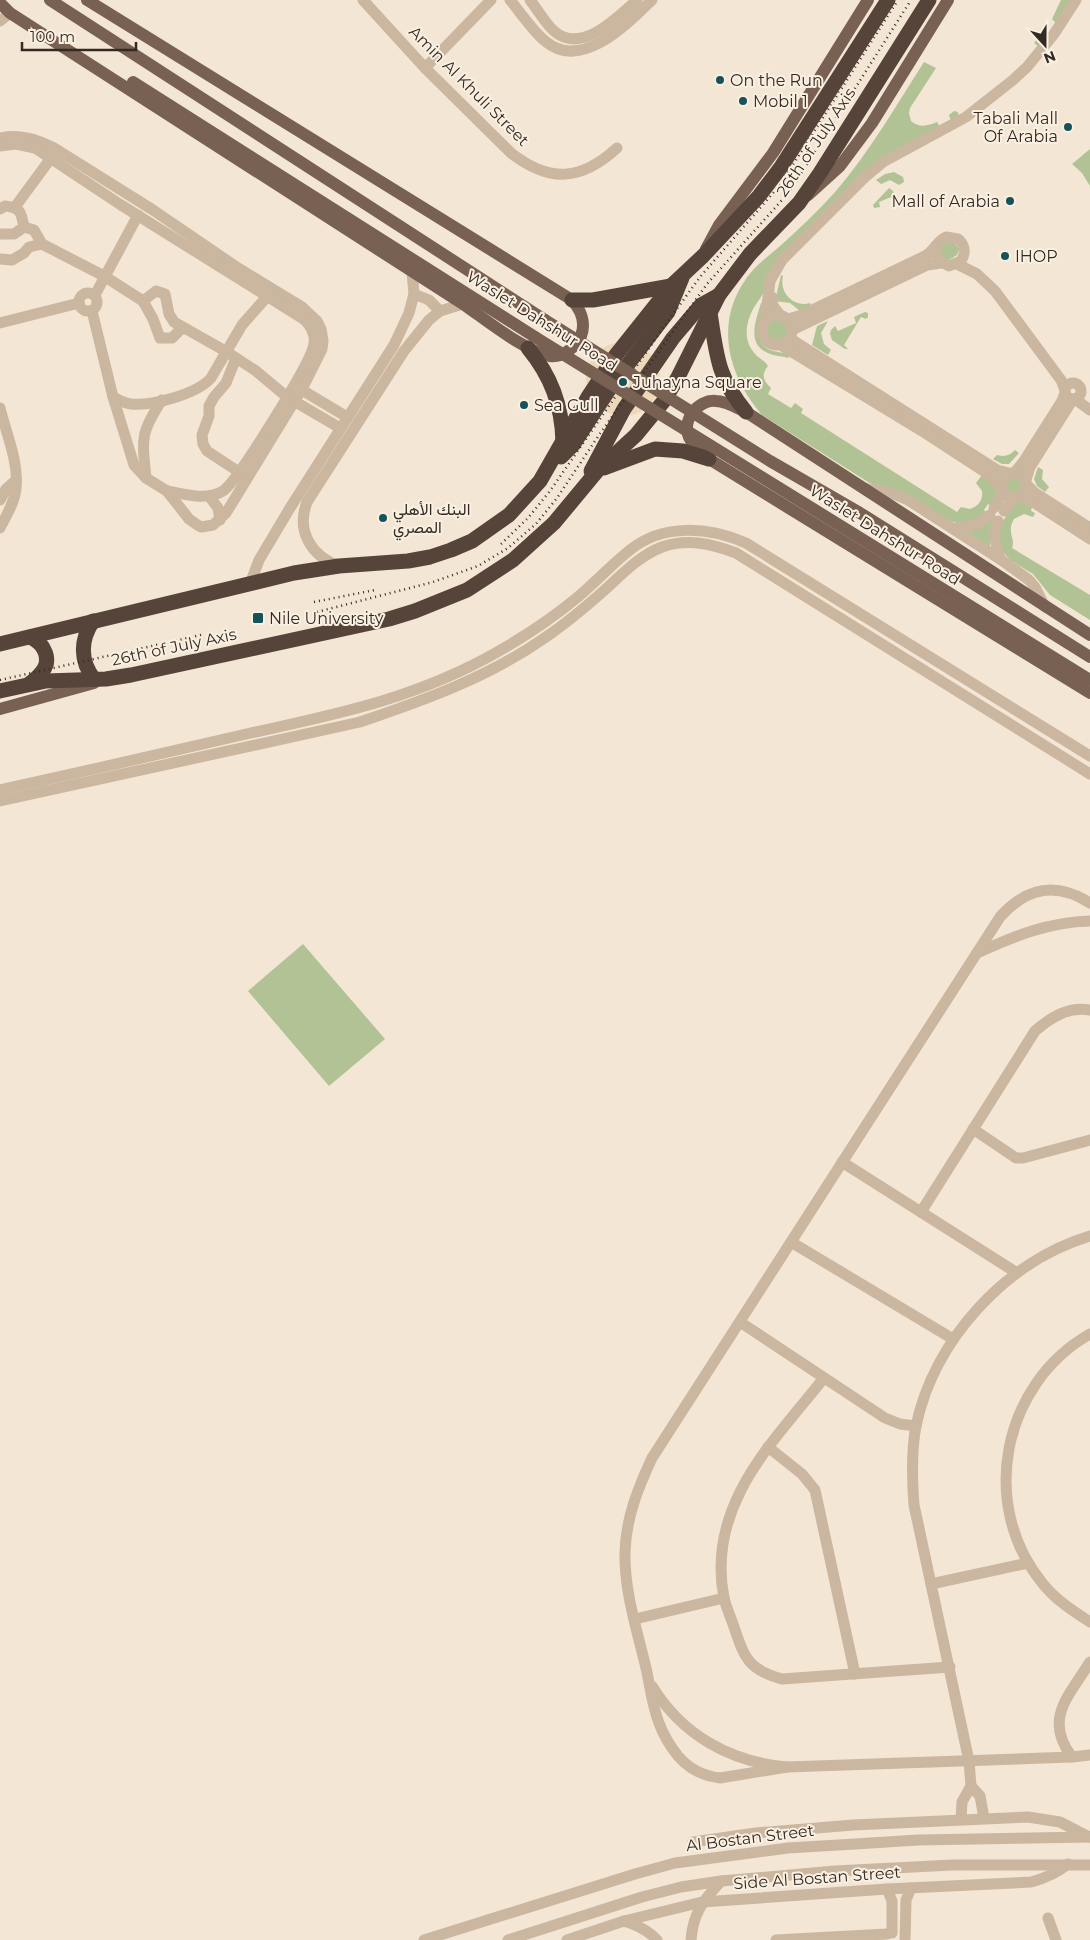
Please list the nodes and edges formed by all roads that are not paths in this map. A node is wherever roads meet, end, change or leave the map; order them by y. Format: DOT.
graph roads {
  1 [pos="4,0"];
  2 [pos="50,0"];
  3 [pos="87,0"];
  4 [pos="362,0"];
  5 [pos="490,0"];
  6 [pos="510,0"];
  7 [pos="530,0"];
  8 [pos="637,0"];
  9 [pos="652,0"];
  10 [pos="868,0"];
  11 [pos="888,0"];
  12 [pos="929,0"];
  13 [pos="948,0"];
  14 [pos="1076,0"];
  15 [pos="1081,0"];
  16 [pos="0,3"];
  17 [pos="10,13"];
  18 [pos="0,21"];
  19 [pos="425,68"];
  20 [pos="0,138"];
  21 [pos="37,144"];
  22 [pos="0,146"];
  23 [pos="617,148"];
  24 [pos="51,158"];
  25 [pos="126,194"];
  26 [pos="798,203"];
  27 [pos="121,205"];
  28 [pos="15,207"];
  29 [pos="0,209"];
  30 [pos="153,210"];
  31 [pos="142,218"];
  32 [pos="24,227"];
  33 [pos="0,234"];
  34 [pos="42,244"];
  35 [pos="935,248"];
  36 [pos="703,256"];
  37 [pos="0,259"];
  38 [pos="960,261"];
  39 [pos="941,263"];
  40 [pos="412,272"];
  41 [pos="684,272"];
  42 [pos="104,276"];
  43 [pos="671,286"];
  44 [pos="269,293"];
  45 [pos="414,294"];
  46 [pos="719,294"];
  47 [pos="95,295"];
  48 [pos="572,300"];
  49 [pos="143,301"];
  50 [pos="79,303"];
  51 [pos="463,304"];
  52 [pos="92,311"];
  53 [pos="440,311"];
  54 [pos="710,313"];
  55 [pos="784,317"];
  56 [pos="765,321"];
  57 [pos="0,323"];
  58 [pos="186,330"];
  59 [pos="791,334"];
  60 [pos="778,344"];
  61 [pos="399,348"];
  62 [pos="528,348"];
  63 [pos="232,355"];
  64 [pos="298,387"];
  65 [pos="1072,393"];
  66 [pos="113,397"];
  67 [pos="291,399"];
  68 [pos="162,400"];
  69 [pos="1090,404"];
  70 [pos="0,408"];
  71 [pos="1090,410"];
  72 [pos="746,412"];
  73 [pos="347,417"];
  74 [pos="340,428"];
  75 [pos="3,430"];
  76 [pos="563,442"];
  77 [pos="709,459"];
  78 [pos="551,464"];
  79 [pos="598,470"];
  80 [pos="239,472"];
  81 [pos="1012,473"];
  82 [pos="146,478"];
  83 [pos="16,480"];
  84 [pos="1026,482"];
  85 [pos="862,488"];
  86 [pos="1002,488"];
  87 [pos="167,491"];
  88 [pos="580,492"];
  89 [pos="204,496"];
  90 [pos="1017,497"];
  91 [pos="0,500"];
  92 [pos="290,508"];
  93 [pos="996,514"];
  94 [pos="304,515"];
  95 [pos="189,519"];
  96 [pos="220,520"];
  97 [pos="0,528"];
  98 [pos="1090,528"];
  99 [pos="954,529"];
  100 [pos="1090,539"];
  101 [pos="1000,558"];
  102 [pos="339,566"];
  103 [pos="250,584"];
  104 [pos="1045,607"];
  105 [pos="93,621"];
  106 [pos="1089,634"];
  107 [pos="30,637"];
  108 [pos="0,644"];
  109 [pos="1090,657"];
  110 [pos="100,679"];
  111 [pos="1090,680"];
  112 [pos="29,684"];
  113 [pos="0,691"];
  114 [pos="1090,693"];
  115 [pos="0,709"];
  116 [pos="241,741"];
  117 [pos="228,744"];
  118 [pos="1090,756"];
  119 [pos="1090,774"];
  120 [pos="0,790"];
  121 [pos="0,801"];
  122 [pos="1090,903"];
  123 [pos="1090,921"];
  124 [pos="977,953"];
  125 [pos="1090,1010"];
  126 [pos="973,1129"];
  127 [pos="1090,1140"];
  128 [pos="842,1162"];
  129 [pos="921,1212"];
  130 [pos="1090,1236"];
  131 [pos="791,1242"];
  132 [pos="1017,1273"];
  133 [pos="740,1322"];
  134 [pos="1090,1334"];
  135 [pos="953,1339"];
  136 [pos="824,1378"];
  137 [pos="916,1426"];
  138 [pos="768,1447"];
  139 [pos="1028,1563"];
  140 [pos="931,1584"];
  141 [pos="724,1598"];
  142 [pos="635,1619"];
  143 [pos="1090,1622"];
  144 [pos="1090,1662"];
  145 [pos="950,1667"];
  146 [pos="855,1674"];
  147 [pos="650,1683"];
  148 [pos="1090,1755"];
  149 [pos="1072,1757"];
  150 [pos="969,1761"];
  151 [pos="787,1767"];
  152 [pos="971,1786"];
  153 [pos="984,1818"];
  154 [pos="961,1819"];
  155 [pos="853,1825"];
  156 [pos="1089,1837"];
  157 [pos="693,1842"];
  158 [pos="817,1847"];
  159 [pos="1068,1864"];
  160 [pos="1090,1865"];
  161 [pos="721,1881"];
  162 [pos="910,1888"];
  163 [pos="887,1889"];
  164 [pos="702,1902"];
  165 [pos="599,1912"];
  166 [pos="1048,1918"];
  167 [pos="624,1921"];
  168 [pos="886,1936"];
  169 [pos="424,1940"];
  170 [pos="508,1940"];
  171 [pos="567,1940"];
  172 [pos="657,1940"];
  173 [pos="691,1940"];
  174 [pos="776,1940"];
  175 [pos="904,1940"];
  176 [pos="1056,1940"];
  1 -- 111 [label="main road, Waslet Dahshur Road, bridge"];
  2 -- 109 [label="main road, Waslet Dahshur Road, bridge"];
  3 -- 48 [label="main road"];
  4 -- 19 [label="street, Amin Al Khuli Street"];
  5 -- 19 [label="street"];
  6 -- 9 [label="street"];
  7 -- 8 [label="street"];
  10 -- 36 [label="main road"];
  11 -- 36 [label="highway, 26th of July Axis"];
  12 -- 26 [label="highway, 26th of July Axis"];
  13 -- 26 [label="main road"];
  14 -- 56 [label="street"];
  15 -- 55 [label="street"];
  16 -- 17 [label="main road"];
  17 -- 18 [label="street"];
  17 -- 40 [label="main road"];
  19 -- 23 [label="street, Amin Al Khuli Street"];
  20 -- 21 [label="street"];
  21 -- 22 [label="street"];
  21 -- 24 [label="street"];
  21 -- 25 [label="street"];
  24 -- 27 [label="street"];
  24 -- 28 [label="street"];
  25 -- 27 [label="street"];
  25 -- 30 [label="street"];
  26 -- 46 [label="highway, 26th of July Axis"];
  27 -- 31 [label="street"];
  28 -- 29 [label="street"];
  28 -- 32 [label="street"];
  30 -- 31 [label="street"];
  30 -- 44 [label="street"];
  31 -- 42 [label="street"];
  31 -- 44 [label="street"];
  32 -- 33 [label="street"];
  32 -- 34 [label="street"];
  34 -- 37 [label="street"];
  34 -- 42 [label="street"];
  35 -- 38 [label="street"];
  35 -- 39 [label="street"];
  35 -- 55 [label="street"];
  36 -- 41 [label="highway, 26th of July Axis"];
  38 -- 39 [label="street"];
  38 -- 65 [label="street"];
  39 -- 59 [label="street"];
  40 -- 45 [label="street"];
  40 -- 51 [label="main road"];
  41 -- 43 [label="highway, 26th of July Axis"];
  41 -- 78 [label="highway, 26th of July Axis"];
  42 -- 47 [label="street"];
  42 -- 49 [label="street"];
  43 -- 48 [label="highway"];
  43 -- 76 [label="highway, 26th of July Axis"];
  44 -- 63 [label="street"];
  44 -- 64 [label="street"];
  45 -- 53 [label="street"];
  45 -- 61 [label="street"];
  46 -- 54 [label="highway, 26th of July Axis"];
  46 -- 88 [label="highway, 26th of July Axis"];
  47 -- 50 [label="street"];
  47 -- 52 [label="street"];
  48 -- 62 [label="main road"];
  49 -- 58 [label="street"];
  49 -- 58 [label="street"];
  50 -- 52 [label="street"];
  50 -- 57 [label="street"];
  51 -- 53 [label="street"];
  51 -- 62 [label="main road"];
  52 -- 66 [label="street"];
  53 -- 61 [label="street"];
  54 -- 72 [label="highway"];
  54 -- 79 [label="highway, 26th of July Axis"];
  55 -- 56 [label="street"];
  55 -- 59 [label="street"];
  56 -- 60 [label="street"];
  58 -- 63 [label="street"];
  59 -- 60 [label="street"];
  59 -- 81 [label="street"];
  60 -- 86 [label="street"];
  61 -- 73 [label="street"];
  61 -- 94 [label="street"];
  62 -- 76 [label="highway"];
  63 -- 67 [label="street"];
  63 -- 68 [label="street"];
  63 -- 80 [label="street"];
  64 -- 67 [label="street"];
  64 -- 73 [label="street"];
  65 -- 69 [label="street"];
  65 -- 71 [label="street"];
  65 -- 81 [label="street"];
  65 -- 84 [label="street"];
  66 -- 68 [label="street"];
  66 -- 82 [label="street"];
  67 -- 74 [label="street"];
  67 -- 80 [label="street"];
  67 -- 96 [label="street"];
  68 -- 82 [label="street"];
  70 -- 75 [label="street"];
  72 -- 77 [label="main road"];
  72 -- 85 [label="main road"];
  73 -- 74 [label="street"];
  74 -- 92 [label="street"];
  75 -- 83 [label="street"];
  76 -- 78 [label="highway, 26th of July Axis"];
  77 -- 79 [label="highway"];
  77 -- 114 [label="main road"];
  78 -- 102 [label="highway, 26th of July Axis"];
  79 -- 88 [label="highway, 26th of July Axis"];
  80 -- 89 [label="street"];
  81 -- 84 [label="street"];
  81 -- 86 [label="street"];
  82 -- 87 [label="street"];
  83 -- 91 [label="street"];
  83 -- 97 [label="street"];
  84 -- 90 [label="street"];
  84 -- 98 [label="street"];
  85 -- 99 [label="street"];
  85 -- 104 [label="main road"];
  86 -- 90 [label="street"];
  86 -- 93 [label="street"];
  87 -- 89 [label="street"];
  87 -- 95 [label="street"];
  88 -- 110 [label="highway, 26th of July Axis"];
  89 -- 95 [label="street"];
  89 -- 96 [label="street"];
  90 -- 93 [label="street"];
  90 -- 100 [label="street"];
  92 -- 94 [label="street"];
  92 -- 103 [label="street"];
  93 -- 99 [label="street"];
  93 -- 101 [label="street"];
  94 -- 102 [label="street"];
  95 -- 96 [label="street"];
  99 -- 101 [label="street"];
  101 -- 104 [label="street"];
  102 -- 103 [label="highway, 26th of July Axis"];
  103 -- 105 [label="highway, 26th of July Axis"];
  104 -- 106 [label="main road"];
  105 -- 107 [label="highway, 26th of July Axis"];
  105 -- 110 [label="highway"];
  107 -- 108 [label="highway, 26th of July Axis"];
  107 -- 112 [label="highway"];
  110 -- 112 [label="highway, 26th of July Axis"];
  110 -- 115 [label="main road"];
  112 -- 113 [label="highway, 26th of July Axis"];
  116 -- 117 [label="street"];
  116 -- 118 [label="street"];
  116 -- 119 [label="street"];
  117 -- 120 [label="street"];
  117 -- 121 [label="street"];
  122 -- 124 [label="street"];
  123 -- 124 [label="street"];
  124 -- 128 [label="street"];
  125 -- 126 [label="street"];
  126 -- 127 [label="street"];
  126 -- 129 [label="street"];
  128 -- 129 [label="street"];
  128 -- 131 [label="street"];
  129 -- 132 [label="street"];
  130 -- 132 [label="street"];
  131 -- 133 [label="street"];
  131 -- 135 [label="street"];
  132 -- 135 [label="street"];
  133 -- 136 [label="street"];
  133 -- 142 [label="street"];
  134 -- 139 [label="street"];
  135 -- 137 [label="street"];
  136 -- 137 [label="street"];
  136 -- 138 [label="street"];
  137 -- 140 [label="street"];
  138 -- 141 [label="street"];
  138 -- 146 [label="street"];
  139 -- 140 [label="street"];
  139 -- 143 [label="street"];
  140 -- 145 [label="street"];
  141 -- 142 [label="street"];
  141 -- 146 [label="street"];
  142 -- 147 [label="street"];
  144 -- 149 [label="street"];
  145 -- 146 [label="street"];
  145 -- 150 [label="street"];
  147 -- 151 [label="street"];
  147 -- 151 [label="street"];
  148 -- 149 [label="street"];
  149 -- 150 [label="street"];
  150 -- 151 [label="street"];
  150 -- 152 [label="street"];
  152 -- 153 [label="street"];
  152 -- 154 [label="street"];
  153 -- 154 [label="street"];
  153 -- 156 [label="street"];
  154 -- 155 [label="street"];
  155 -- 157 [label="street"];
  155 -- 158 [label="street"];
  156 -- 158 [label="street, Al Bostan Street"];
  158 -- 169 [label="street, Al Bostan Street"];
  159 -- 160 [label="street"];
  159 -- 161 [label="street"];
  159 -- 162 [label="street, Side Al Bostan Street"];
  161 -- 164 [label="street"];
  161 -- 165 [label="street"];
  162 -- 163 [label="street, Side Al Bostan Street"];
  162 -- 175 [label="street"];
  163 -- 164 [label="street, Side Al Bostan Street"];
  163 -- 168 [label="street"];
  164 -- 167 [label="street, Side Al Bostan Street"];
  164 -- 173 [label="street"];
  165 -- 167 [label="street"];
  165 -- 170 [label="street"];
  166 -- 176 [label="street"];
  167 -- 171 [label="street, Side Al Bostan Street"];
  167 -- 172 [label="street"];
  168 -- 174 [label="street"];
  168 -- 175 [label="street"];
}
